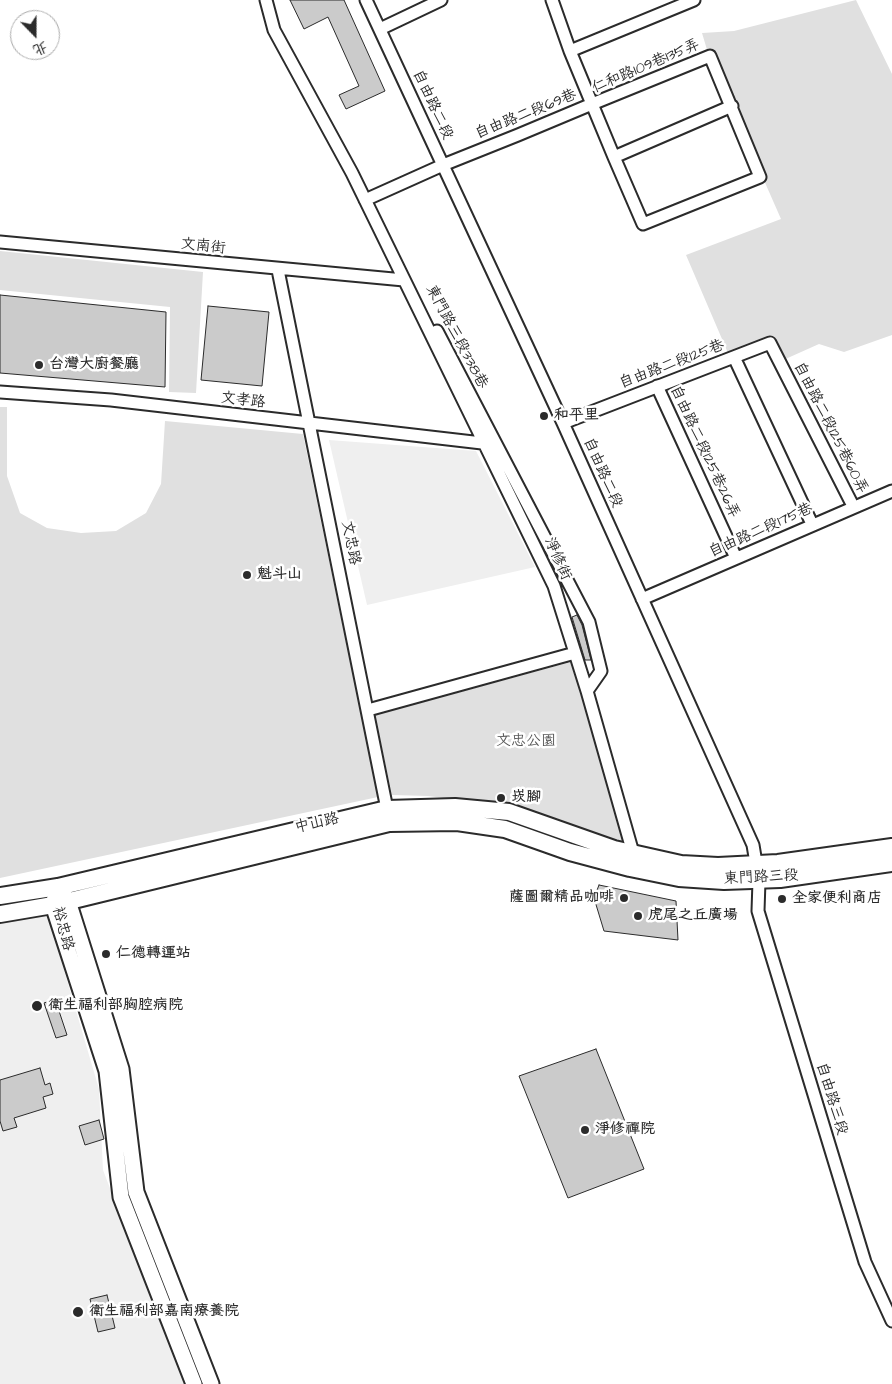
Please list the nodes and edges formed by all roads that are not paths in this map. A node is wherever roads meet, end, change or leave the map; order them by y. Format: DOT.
graph roads {
  1 [pos="266,0"];
  2 [pos="366,0"];
  3 [pos="441,0"];
  4 [pos="552,0"];
  5 [pos="694,0"];
  6 [pos="380,28"];
  7 [pos="570,51"];
  8 [pos="592,104"];
  9 [pos="732,106"];
  10 [pos="614,157"];
  11 [pos="443,165"];
  12 [pos="365,200"];
  13 [pos="0,242"];
  14 [pos="278,270"];
  15 [pos="404,280"];
  16 [pos="734,357"];
  17 [pos="780,363"];
  18 [pos="657,386"];
  19 [pos="0,392"];
  20 [pos="563,423"];
  21 [pos="310,424"];
  22 [pos="482,443"];
  23 [pos="892,491"];
  24 [pos="853,506"];
  25 [pos="812,524"];
  26 [pos="736,558"];
  27 [pos="642,599"];
  28 [pos="575,653"];
  29 [pos="587,691"];
  30 [pos="368,710"];
  31 [pos="388,816"];
  32 [pos="892,847"];
  33 [pos="632,861"];
  34 [pos="892,863"];
  35 [pos="758,873"];
  36 [pos="58,887"];
  37 [pos="0,896"];
  38 [pos="61,903"];
  39 [pos="0,914"];
  40 [pos="82,972"];
  41 [pos="892,1321"];
  42 [pos="194,1384"];
  43 [pos="211,1384"];
  1 -- 12 [label="street, 東門路三段338巷"];
  2 -- 6 [label="street, 自由路二段"];
  3 -- 6 [label="street"];
  4 -- 7 [label="street"];
  5 -- 7 [label="street"];
  6 -- 11 [label="street, 自由路二段"];
  7 -- 8 [label="street"];
  8 -- 9 [label="street, 仁和路109巷135弄"];
  8 -- 10 [label="street, 仁和路109巷135弄"];
  8 -- 11 [label="street, 自由路二段69巷"];
  9 -- 10 [label="street"];
  9 -- 10 [label="street, 仁和路109巷135弄"];
  11 -- 12 [label="street, 自由路二段69巷"];
  11 -- 20 [label="street, 自由路二段"];
  12 -- 15 [label="street, 東門路三段338巷"];
  13 -- 14 [label="street, 文南街"];
  14 -- 15 [label="street, 文南街"];
  14 -- 21 [label="street, 文忠路"];
  15 -- 22 [label="street, 淨修街"];
  15 -- 29 [label="street, 東門路三段338巷"];
  16 -- 17 [label="street, 自由路二段125巷"];
  16 -- 18 [label="street, 自由路二段125巷"];
  16 -- 25 [label="street"];
  17 -- 24 [label="street, 自由路二段125巷60弄"];
  18 -- 20 [label="street, 自由路二段125巷"];
  18 -- 26 [label="street, 自由路二段125巷26弄"];
  19 -- 21 [label="street, 文孝路"];
  20 -- 27 [label="street, 自由路二段"];
  21 -- 22 [label="street, 文孝路"];
  21 -- 30 [label="street, 文忠路"];
  22 -- 28 [label="street, 淨修街"];
  23 -- 24 [label="street, 自由路二段175巷"];
  24 -- 25 [label="street, 自由路二段175巷"];
  25 -- 26 [label="street, 自由路二段175巷"];
  26 -- 27 [label="street, 自由路二段175巷"];
  27 -- 35 [label="street, 自由路二段"];
  28 -- 29 [label="street, 淨修街"];
  28 -- 30 [label="street"];
  29 -- 33 [label="street, 淨修街"];
  30 -- 31 [label="street, 文忠路"];
  31 -- 33 [label="main road, 中山路"];
  31 -- 36 [label="main road, 中山路"];
  31 -- 38 [label="main road, 中山路"];
  32 -- 35 [label="main road, 東門路三段"];
  33 -- 35 [label="main road, 東門路三段"];
  34 -- 35 [label="main road, 東門路三段"];
  35 -- 41 [label="street, 自由路三段"];
  36 -- 37 [label="main road, 中山路"];
  36 -- 38 [label="street, 裕忠路"];
  38 -- 39 [label="main road, 中山路"];
  38 -- 40 [label="street, 裕忠路"];
  40 -- 42 [label="street, 裕忠路"];
  40 -- 43 [label="street, 裕忠路"];
}
